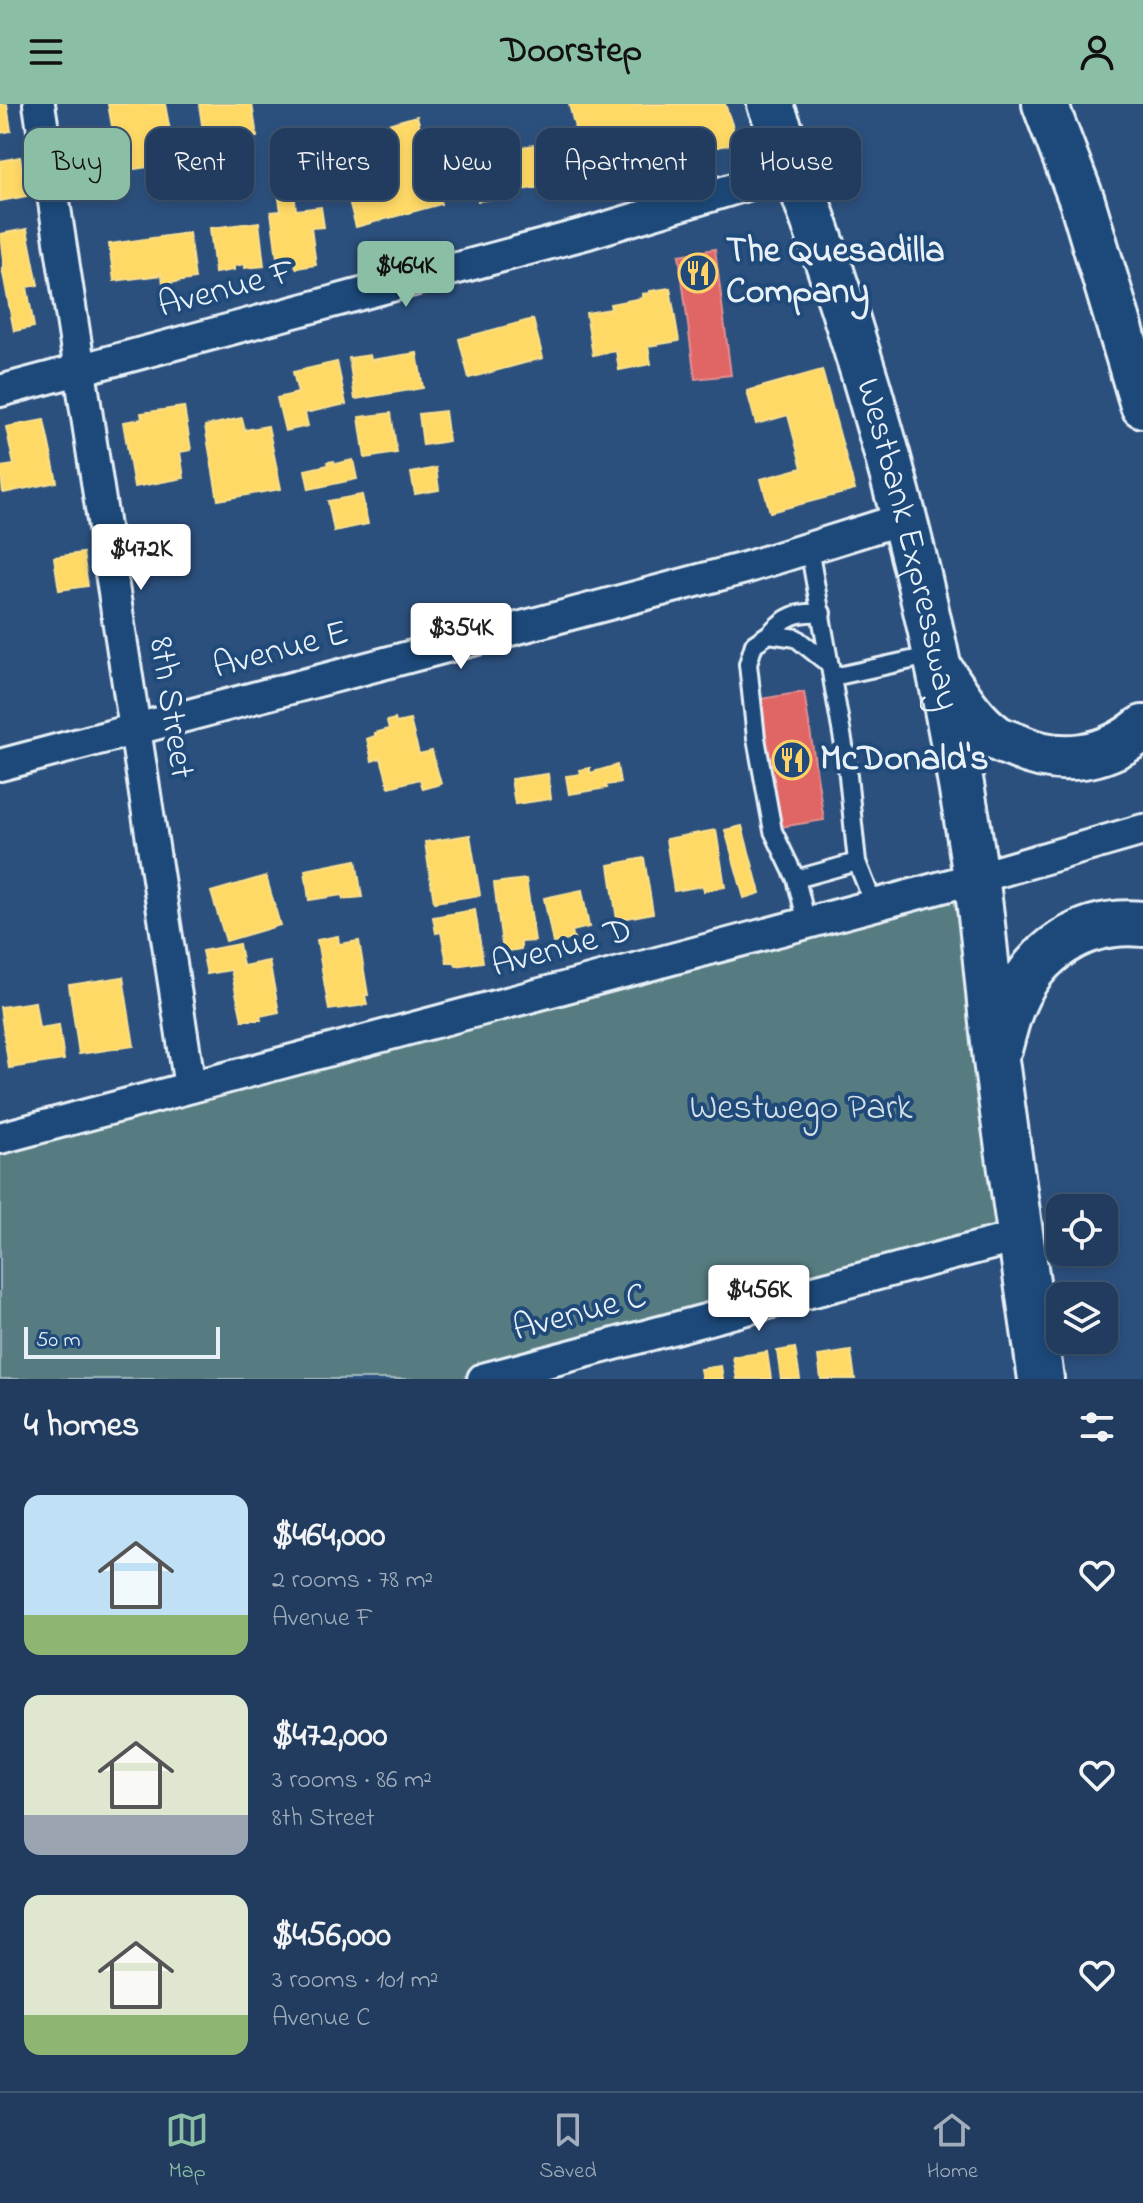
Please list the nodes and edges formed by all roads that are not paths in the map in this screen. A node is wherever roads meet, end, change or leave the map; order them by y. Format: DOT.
graph roads {
  1 [pos="39,104"];
  2 [pos="770,104"];
  3 [pos="1045,104"];
  4 [pos="779,128"];
  5 [pos="731,190"];
  6 [pos="806,200"];
  7 [pos="78,369"];
  8 [pos="0,391"];
  9 [pos="1143,405"];
  10 [pos="905,518"];
  11 [pos="809,548"];
  12 [pos="822,613"];
  13 [pos="769,634"];
  14 [pos="936,660"];
  15 [pos="832,671"];
  16 [pos="1143,728"];
  17 [pos="135,729"];
  18 [pos="0,765"];
  19 [pos="1143,830"];
  20 [pos="857,862"];
  21 [pos="976,878"];
  22 [pos="796,879"];
  23 [pos="874,905"];
  24 [pos="807,923"];
  25 [pos="1143,924"];
  26 [pos="996,1060"];
  27 [pos="190,1087"];
  28 [pos="0,1138"];
  29 [pos="1021,1236"];
  30 [pos="483,1379"];
  31 [pos="1041,1379"];
  1 -- 7 [label="street, 8th Street"];
  2 -- 4 [label="highway, Westbank Expressway"];
  3 -- 9 [label="highway"];
  5 -- 7 [label="street, Avenue F"];
  6 -- 10 [label="highway, Westbank Expressway"];
  7 -- 8 [label="street, Avenue F"];
  7 -- 17 [label="street, 8th Street"];
  10 -- 11 [label="street, Avenue E"];
  10 -- 14 [label="highway, Westbank Expressway"];
  11 -- 12 [label="lane"];
  11 -- 17 [label="street, Avenue E"];
  12 -- 13 [label="lane"];
  12 -- 15 [label="lane"];
  13 -- 15 [label="lane"];
  13 -- 22 [label="lane"];
  14 -- 15 [label="lane"];
  14 -- 16 [label="highway"];
  14 -- 21 [label="highway, Westbank Expressway"];
  15 -- 20 [label="lane"];
  17 -- 18 [label="street, Avenue E"];
  17 -- 27 [label="street, 8th Street"];
  19 -- 21 [label="street, Avenue D"];
  20 -- 22 [label="lane"];
  20 -- 23 [label="lane"];
  21 -- 23 [label="street, Avenue D"];
  21 -- 26 [label="highway, Westbank Expressway"];
  22 -- 24 [label="lane"];
  23 -- 24 [label="street, Avenue D"];
  24 -- 27 [label="street, Avenue D"];
  25 -- 26 [label="highway"];
  26 -- 29 [label="highway, Westbank Expressway"];
  27 -- 28 [label="street, Avenue D"];
  29 -- 30 [label="street, Avenue C"];
  29 -- 31 [label="highway, Westbank Expressway"];
}
